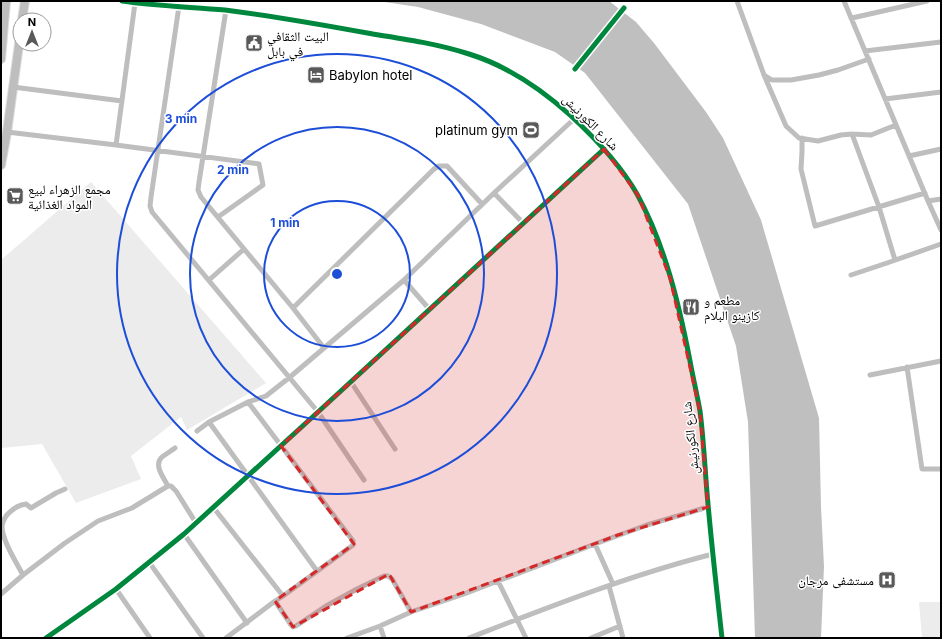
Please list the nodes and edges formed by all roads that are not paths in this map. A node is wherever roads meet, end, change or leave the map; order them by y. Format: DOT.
graph roads {
  1 [pos="25,1"];
  2 [pos="122,1"];
  3 [pos="737,1"];
  4 [pos="844,1"];
  5 [pos="927,1"];
  6 [pos="5,2"];
  7 [pos="135,3"];
  8 [pos="179,6"];
  9 [pos="226,10"];
  10 [pos="23,12"];
  11 [pos="852,18"];
  12 [pos="941,42"];
  13 [pos="865,51"];
  14 [pos="18,52"];
  15 [pos="1,59"];
  16 [pos="869,59"];
  17 [pos="764,75"];
  18 [pos="13,87"];
  19 [pos="941,92"];
  20 [pos="885,100"];
  21 [pos="122,101"];
  22 [pos="574,119"];
  23 [pos="896,125"];
  24 [pos="7,132"];
  25 [pos="852,134"];
  26 [pos="802,138"];
  27 [pos="116,145"];
  28 [pos="941,149"];
  29 [pos="604,150"];
  30 [pos="158,151"];
  31 [pos="909,156"];
  32 [pos="203,157"];
  33 [pos="1,165"];
  34 [pos="494,193"];
  35 [pos="924,193"];
  36 [pos="941,199"];
  37 [pos="928,202"];
  38 [pos="482,204"];
  39 [pos="879,207"];
  40 [pos="218,217"];
  41 [pos="524,224"];
  42 [pos="941,230"];
  43 [pos="941,244"];
  44 [pos="244,249"];
  45 [pos="895,260"];
  46 [pos="851,275"];
  47 [pos="209,280"];
  48 [pos="404,280"];
  49 [pos="293,308"];
  50 [pos="430,310"];
  51 [pos="324,348"];
  52 [pos="941,361"];
  53 [pos="907,367"];
  54 [pos="870,375"];
  55 [pos="290,377"];
  56 [pos="351,382"];
  57 [pos="248,402"];
  58 [pos="318,412"];
  59 [pos="209,422"];
  60 [pos="197,431"];
  61 [pos="281,446"];
  62 [pos="175,448"];
  63 [pos="395,450"];
  64 [pos="941,468"];
  65 [pos="248,475"];
  66 [pos="364,480"];
  67 [pos="168,486"];
  68 [pos="65,489"];
  69 [pos="708,507"];
  70 [pos="213,508"];
  71 [pos="196,523"];
  72 [pos="184,534"];
  73 [pos="3,538"];
  74 [pos="595,544"];
  75 [pos="714,554"];
  76 [pos="149,562"];
  77 [pos="317,571"];
  78 [pos="23,575"];
  79 [pos="498,581"];
  80 [pos="611,585"];
  81 [pos="116,589"];
  82 [pos="1,594"];
  83 [pos="283,596"];
  84 [pos="275,601"];
  85 [pos="411,612"];
  86 [pos="517,620"];
  87 [pos="247,623"];
  88 [pos="380,626"];
  89 [pos="620,626"];
  90 [pos="46,638"];
  91 [pos="150,638"];
  92 [pos="203,638"];
  93 [pos="226,638"];
  94 [pos="347,638"];
  95 [pos="384,638"];
  96 [pos="469,638"];
  97 [pos="526,638"];
  98 [pos="591,638"];
  99 [pos="623,638"];
  100 [pos="722,638"];
  1 -- 10 [label="highway"];
  2 -- 7 [label="street, شارع الكورنيش"];
  3 -- 17 [label="street"];
  4 -- 11 [label="street"];
  5 -- 11 [label="street"];
  6 -- 15 [label="highway"];
  7 -- 8 [label="street, شارع الكورنيش"];
  7 -- 21 [label="street"];
  8 -- 9 [label="street, شارع الكورنيش"];
  8 -- 30 [label="street"];
  9 -- 22 [label="street, شارع الكورنيش"];
  9 -- 32 [label="street"];
  11 -- 13 [label="street"];
  12 -- 13 [label="street"];
  13 -- 16 [label="street"];
  14 -- 18 [label="highway"];
  16 -- 17 [label="street"];
  16 -- 20 [label="street"];
  17 -- 26 [label="street"];
  18 -- 21 [label="street"];
  18 -- 24 [label="highway"];
  19 -- 20 [label="street"];
  20 -- 23 [label="street"];
  21 -- 27 [label="street"];
  22 -- 29 [label="street, شارع الكورنيش"];
  22 -- 34 [label="street"];
  23 -- 25 [label="street"];
  23 -- 31 [label="street"];
  24 -- 27 [label="street"];
  24 -- 33 [label="highway"];
  25 -- 26 [label="street"];
  25 -- 39 [label="street"];
  26 -- 39 [label="street"];
  27 -- 30 [label="street"];
  28 -- 31 [label="street"];
  29 -- 41 [label="street"];
  29 -- 69 [label="street, شارع الكورنيش"];
  30 -- 32 [label="street"];
  30 -- 47 [label="street"];
  31 -- 35 [label="street"];
  32 -- 40 [label="street"];
  32 -- 40 [label="street"];
  34 -- 38 [label="street"];
  34 -- 41 [label="street"];
  35 -- 37 [label="street"];
  35 -- 39 [label="street"];
  36 -- 37 [label="street"];
  37 -- 42 [label="street"];
  38 -- 48 [label="street"];
  38 -- 49 [label="street"];
  39 -- 45 [label="street"];
  40 -- 44 [label="street"];
  41 -- 50 [label="street"];
  43 -- 45 [label="street"];
  44 -- 47 [label="street"];
  44 -- 49 [label="street"];
  45 -- 46 [label="street"];
  47 -- 55 [label="street"];
  48 -- 50 [label="street"];
  48 -- 51 [label="street"];
  49 -- 51 [label="street"];
  50 -- 56 [label="street"];
  51 -- 55 [label="street"];
  52 -- 53 [label="street"];
  53 -- 54 [label="street"];
  53 -- 64 [label="street"];
  55 -- 57 [label="street"];
  55 -- 58 [label="street"];
  56 -- 58 [label="street"];
  56 -- 63 [label="street"];
  57 -- 59 [label="street"];
  57 -- 61 [label="street"];
  58 -- 61 [label="street"];
  58 -- 66 [label="street"];
  59 -- 60 [label="street"];
  59 -- 65 [label="street"];
  61 -- 65 [label="street"];
  61 -- 77 [label="street"];
  62 -- 67 [label="street"];
  65 -- 70 [label="street"];
  65 -- 77 [label="street"];
  67 -- 71 [label="street"];
  67 -- 78 [label="street"];
  68 -- 73 [label="street"];
  69 -- 74 [label="street"];
  69 -- 75 [label="street, شارع الكورنيش"];
  70 -- 71 [label="street"];
  70 -- 83 [label="street"];
  71 -- 72 [label="street"];
  72 -- 76 [label="street"];
  72 -- 87 [label="street"];
  73 -- 78 [label="street"];
  74 -- 79 [label="street"];
  74 -- 80 [label="street"];
  75 -- 80 [label="street"];
  75 -- 100 [label="street, شارع الكورنيش"];
  76 -- 81 [label="street"];
  76 -- 92 [label="street"];
  77 -- 83 [label="street"];
  78 -- 82 [label="street"];
  79 -- 85 [label="street"];
  79 -- 86 [label="street"];
  80 -- 86 [label="street"];
  80 -- 89 [label="street"];
  81 -- 90 [label="street"];
  81 -- 91 [label="street"];
  83 -- 84 [label="street"];
  84 -- 85 [label="street"];
  84 -- 87 [label="street"];
  85 -- 88 [label="street"];
  86 -- 96 [label="street"];
  86 -- 97 [label="street"];
  87 -- 93 [label="street"];
  88 -- 94 [label="street"];
  88 -- 95 [label="street"];
  89 -- 98 [label="street"];
  89 -- 99 [label="street"];
}
